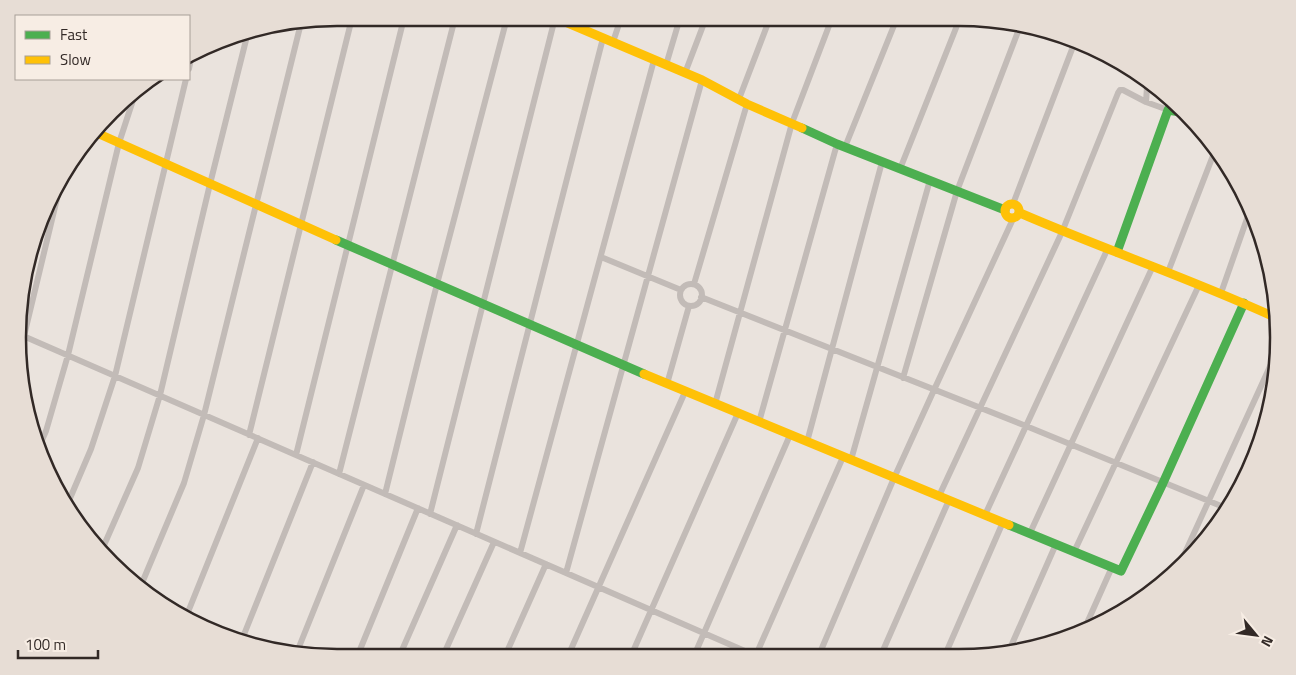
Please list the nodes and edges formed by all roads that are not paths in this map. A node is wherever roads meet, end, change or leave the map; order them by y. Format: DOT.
graph roads {
  1 [pos="350,26"];
  2 [pos="402,26"];
  3 [pos="453,26"];
  4 [pos="505,26"];
  5 [pos="557,26"];
  6 [pos="577,26"];
  7 [pos="618,26"];
  8 [pos="678,26"];
  9 [pos="703,26"];
  10 [pos="767,26"];
  11 [pos="829,26"];
  12 [pos="894,26"];
  13 [pos="957,26"];
  14 [pos="300,29"];
  15 [pos="1018,32"];
  16 [pos="604,38"];
  17 [pos="246,40"];
  18 [pos="613,42"];
  19 [pos="1072,48"];
  20 [pos="654,60"];
  21 [pos="666,65"];
  22 [pos="685,73"];
  23 [pos="186,80"];
  24 [pos="702,80"];
  25 [pos="1147,90"];
  26 [pos="743,102"];
  27 [pos="1146,102"];
  28 [pos="132,103"];
  29 [pos="1168,110"];
  30 [pos="1172,111"];
  31 [pos="792,123"];
  32 [pos="101,135"];
  33 [pos="119,143"];
  34 [pos="841,146"];
  35 [pos="1212,158"];
  36 [pos="882,162"];
  37 [pos="166,164"];
  38 [pos="900,169"];
  39 [pos="930,180"];
  40 [pos="210,184"];
  41 [pos="956,191"];
  42 [pos="256,205"];
  43 [pos="1009,207"];
  44 [pos="54,208"];
  45 [pos="1016,216"];
  46 [pos="1247,220"];
  47 [pos="301,224"];
  48 [pos="1062,232"];
  49 [pos="348,245"];
  50 [pos="1108,248"];
  51 [pos="1117,252"];
  52 [pos="600,257"];
  53 [pos="392,264"];
  54 [pos="1153,266"];
  55 [pos="1168,272"];
  56 [pos="648,276"];
  57 [pos="437,284"];
  58 [pos="694,284"];
  59 [pos="1200,285"];
  60 [pos="681,290"];
  61 [pos="1221,294"];
  62 [pos="701,297"];
  63 [pos="1244,303"];
  64 [pos="483,304"];
  65 [pos="689,306"];
  66 [pos="739,312"];
  67 [pos="27,314"];
  68 [pos="1269,314"];
  69 [pos="530,324"];
  70 [pos="785,331"];
  71 [pos="26,337"];
  72 [pos="577,345"];
  73 [pos="832,349"];
  74 [pos="68,355"];
  75 [pos="623,365"];
  76 [pos="878,367"];
  77 [pos="1268,372"];
  78 [pos="115,376"];
  79 [pos="903,378"];
  80 [pos="667,384"];
  81 [pos="934,390"];
  82 [pos="685,392"];
  83 [pos="160,395"];
  84 [pos="715,404"];
  85 [pos="980,408"];
  86 [pos="738,413"];
  87 [pos="204,415"];
  88 [pos="759,422"];
  89 [pos="1026,426"];
  90 [pos="249,435"];
  91 [pos="790,435"];
  92 [pos="43,438"];
  93 [pos="258,438"];
  94 [pos="807,442"];
  95 [pos="1071,445"];
  96 [pos="296,455"];
  97 [pos="847,458"];
  98 [pos="313,462"];
  99 [pos="1116,463"];
  100 [pos="339,474"];
  101 [pos="894,478"];
  102 [pos="1163,483"];
  103 [pos="364,485"];
  104 [pos="385,494"];
  105 [pos="939,496"];
  106 [pos="71,497"];
  107 [pos="949,500"];
  108 [pos="1209,501"];
  109 [pos="1220,505"];
  110 [pos="418,508"];
  111 [pos="430,514"];
  112 [pos="985,515"];
  113 [pos="1003,522"];
  114 [pos="457,525"];
  115 [pos="1030,533"];
  116 [pos="476,534"];
  117 [pos="494,542"];
  118 [pos="104,544"];
  119 [pos="1056,544"];
  120 [pos="1186,550"];
  121 [pos="1074,552"];
  122 [pos="520,553"];
  123 [pos="546,564"];
  124 [pos="1112,567"];
  125 [pos="566,573"];
  126 [pos="143,580"];
  127 [pos="598,587"];
  128 [pos="651,610"];
  129 [pos="189,611"];
  130 [pos="1088,620"];
  131 [pos="704,633"];
  132 [pos="244,634"];
  133 [pos="1012,644"];
  134 [pos="299,646"];
  135 [pos="360,649"];
  136 [pos="403,649"];
  137 [pos="446,649"];
  138 [pos="509,649"];
  139 [pos="571,649"];
  140 [pos="634,649"];
  141 [pos="697,649"];
  142 [pos="739,649"];
  143 [pos="758,649"];
  144 [pos="822,649"];
  145 [pos="884,649"];
  146 [pos="948,649"];
  1 -- 47 [label="street"];
  2 -- 49 [label="street"];
  3 -- 53 [label="street"];
  4 -- 57 [label="street"];
  5 -- 64 [label="street"];
  6 -- 16 [label="street"];
  7 -- 18 [label="street"];
  8 -- 21 [label="street"];
  9 -- 22 [label="street"];
  10 -- 26 [label="street"];
  11 -- 31 [label="street"];
  12 -- 34 [label="street"];
  13 -- 38 [label="street"];
  14 -- 42 [label="street"];
  15 -- 41 [label="street"];
  16 -- 18 [label="street"];
  16 -- 69 [label="street"];
  17 -- 40 [label="street"];
  18 -- 20 [label="street"];
  19 -- 43 [label="street"];
  20 -- 21 [label="street"];
  20 -- 52 [label="street"];
  21 -- 22 [label="street"];
  22 -- 24 [label="street"];
  23 -- 37 [label="street"];
  24 -- 26 [label="street"];
  24 -- 56 [label="street"];
  25 -- 27 [label="street"];
  26 -- 31 [label="street"];
  26 -- 58 [label="street"];
  27 -- 29 [label="street"];
  27 -- 48 [label="street"];
  28 -- 33 [label="street"];
  29 -- 30 [label="street"];
  29 -- 51 [label="street"];
  31 -- 34 [label="street"];
  31 -- 66 [label="street"];
  32 -- 33 [label="street"];
  33 -- 37 [label="street"];
  33 -- 74 [label="street"];
  34 -- 36 [label="street"];
  34 -- 70 [label="street"];
  35 -- 55 [label="street"];
  36 -- 38 [label="street"];
  36 -- 73 [label="street"];
  37 -- 40 [label="street"];
  37 -- 78 [label="street"];
  38 -- 39 [label="street"];
  39 -- 41 [label="street"];
  39 -- 76 [label="street"];
  40 -- 42 [label="street"];
  40 -- 83 [label="street"];
  41 -- 43 [label="street"];
  41 -- 79 [label="street"];
  42 -- 47 [label="street"];
  42 -- 87 [label="street"];
  43 -- 45 [label="street"];
  43 -- 45 [label="street"];
  44 -- 67 [label="street"];
  45 -- 48 [label="street"];
  45 -- 81 [label="street"];
  46 -- 61 [label="street"];
  47 -- 49 [label="street"];
  47 -- 90 [label="street"];
  48 -- 50 [label="street"];
  48 -- 85 [label="street"];
  49 -- 53 [label="street"];
  49 -- 96 [label="street"];
  50 -- 51 [label="street"];
  50 -- 89 [label="street"];
  51 -- 54 [label="street"];
  52 -- 56 [label="street"];
  52 -- 72 [label="street"];
  53 -- 57 [label="street"];
  53 -- 100 [label="street"];
  54 -- 55 [label="street"];
  54 -- 95 [label="street"];
  55 -- 59 [label="street"];
  56 -- 60 [label="street"];
  56 -- 75 [label="street"];
  57 -- 64 [label="street"];
  57 -- 104 [label="street"];
  58 -- 60 [label="street"];
  58 -- 62 [label="street"];
  59 -- 61 [label="street"];
  59 -- 99 [label="street"];
  60 -- 65 [label="street"];
  61 -- 63 [label="street"];
  62 -- 65 [label="street"];
  62 -- 66 [label="street"];
  63 -- 68 [label="street"];
  63 -- 102 [label="street"];
  64 -- 69 [label="street"];
  64 -- 111 [label="street"];
  65 -- 80 [label="street"];
  66 -- 70 [label="street"];
  66 -- 84 [label="street"];
  69 -- 72 [label="street"];
  69 -- 116 [label="street"];
  70 -- 73 [label="street"];
  70 -- 88 [label="street"];
  71 -- 74 [label="street"];
  72 -- 75 [label="street"];
  72 -- 122 [label="street"];
  73 -- 76 [label="street"];
  73 -- 94 [label="street"];
  74 -- 78 [label="street"];
  74 -- 92 [label="street"];
  75 -- 80 [label="street"];
  75 -- 125 [label="street"];
  76 -- 79 [label="street"];
  76 -- 97 [label="street"];
  77 -- 108 [label="street"];
  78 -- 83 [label="street"];
  78 -- 106 [label="street"];
  79 -- 81 [label="street"];
  80 -- 82 [label="street"];
  81 -- 85 [label="street"];
  81 -- 101 [label="street"];
  82 -- 84 [label="street"];
  82 -- 127 [label="street"];
  83 -- 87 [label="street"];
  83 -- 118 [label="street"];
  84 -- 86 [label="street"];
  85 -- 89 [label="street"];
  85 -- 105 [label="street"];
  86 -- 88 [label="street"];
  86 -- 128 [label="street"];
  87 -- 90 [label="street"];
  87 -- 126 [label="street"];
  88 -- 91 [label="street"];
  89 -- 95 [label="street"];
  89 -- 112 [label="street"];
  90 -- 93 [label="street"];
  91 -- 94 [label="street"];
  91 -- 131 [label="street"];
  93 -- 96 [label="street"];
  93 -- 129 [label="street"];
  94 -- 97 [label="street"];
  95 -- 99 [label="street"];
  95 -- 115 [label="street"];
  96 -- 98 [label="street"];
  97 -- 101 [label="street"];
  97 -- 143 [label="street"];
  98 -- 100 [label="street"];
  98 -- 132 [label="street"];
  99 -- 102 [label="street"];
  99 -- 121 [label="street"];
  100 -- 103 [label="street"];
  101 -- 105 [label="street"];
  101 -- 144 [label="street"];
  102 -- 108 [label="street"];
  102 -- 124 [label="street"];
  103 -- 104 [label="street"];
  103 -- 134 [label="street"];
  104 -- 110 [label="street"];
  105 -- 107 [label="street"];
  107 -- 112 [label="street"];
  107 -- 145 [label="street"];
  108 -- 109 [label="street"];
  108 -- 120 [label="street"];
  110 -- 111 [label="street"];
  110 -- 135 [label="street"];
  111 -- 114 [label="street"];
  112 -- 113 [label="street"];
  113 -- 115 [label="street"];
  113 -- 146 [label="street"];
  114 -- 116 [label="street"];
  114 -- 136 [label="street"];
  115 -- 119 [label="street"];
  116 -- 117 [label="street"];
  117 -- 122 [label="street"];
  117 -- 137 [label="street"];
  119 -- 121 [label="street"];
  119 -- 133 [label="street"];
  121 -- 124 [label="street"];
  122 -- 123 [label="street"];
  123 -- 125 [label="street"];
  123 -- 138 [label="street"];
  124 -- 130 [label="street"];
  125 -- 127 [label="street"];
  127 -- 128 [label="street"];
  127 -- 139 [label="street"];
  128 -- 131 [label="street"];
  128 -- 140 [label="street"];
  131 -- 141 [label="street"];
  131 -- 142 [label="street"];
}
